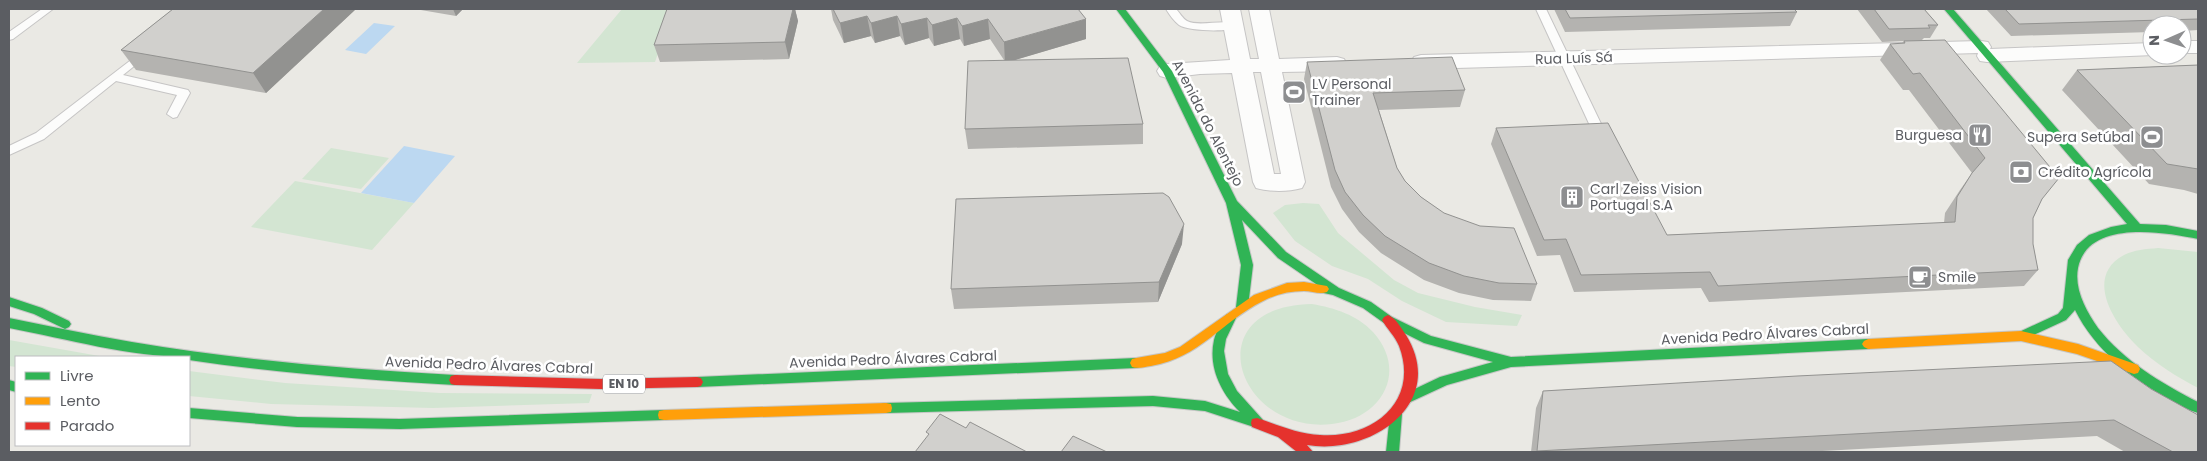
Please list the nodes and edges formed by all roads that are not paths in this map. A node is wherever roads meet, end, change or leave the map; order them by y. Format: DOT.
graph roads {
  1 [pos="48,9"];
  2 [pos="1120,9"];
  3 [pos="1171,9"];
  4 [pos="1259,9"];
  5 [pos="1541,9"];
  6 [pos="1948,9"];
  7 [pos="1231,17"];
  8 [pos="9,37"];
  9 [pos="154,44"];
  10 [pos="2142,49"];
  11 [pos="1984,51"];
  12 [pos="1565,58"];
  13 [pos="1406,62"];
  14 [pos="1356,64"];
  15 [pos="1241,66"];
  16 [pos="1270,66"];
  17 [pos="1167,71"];
  18 [pos="114,77"];
  19 [pos="173,114"];
  20 [pos="1598,130"];
  21 [pos="9,151"];
  22 [pos="1232,203"];
  23 [pos="2136,227"];
  24 [pos="2198,235"];
  25 [pos="2071,280"];
  26 [pos="1335,290"];
  27 [pos="9,301"];
  28 [pos="1242,307"];
  29 [pos="1230,318"];
  30 [pos="1388,320"];
  31 [pos="9,323"];
  32 [pos="2021,336"];
  33 [pos="132,347"];
  34 [pos="1510,362"];
  35 [pos="2134,369"];
  36 [pos="1406,399"];
  37 [pos="2198,408"];
  38 [pos="190,412"];
  39 [pos="1396,414"];
  40 [pos="1263,424"];
  41 [pos="1284,435"];
  42 [pos="1307,452"];
  43 [pos="1392,452"];
  1 -- 8 [label="lane"];
  2 -- 17 [label="main road, Avenida do Alentejo"];
  3 -- 7 [label="lane"];
  4 -- 16 [label="street"];
  5 -- 12 [label="lane"];
  6 -- 11 [label="main road"];
  7 -- 15 [label="street"];
  9 -- 18 [label="lane"];
  10 -- 11 [label="street, Rua Luís Sá"];
  11 -- 12 [label="street, Rua Luís Sá"];
  11 -- 23 [label="main road"];
  12 -- 13 [label="street, Rua Luís Sá"];
  12 -- 20 [label="lane"];
  14 -- 16 [label="street"];
  15 -- 16 [label="street"];
  15 -- 16 [label="street"];
  15 -- 17 [label="street"];
  17 -- 22 [label="main road, Avenida do Alentejo"];
  18 -- 19 [label="lane"];
  18 -- 21 [label="lane"];
  22 -- 26 [label="main road, Avenida do Alentejo"];
  22 -- 28 [label="main road, Avenida do Alentejo"];
  23 -- 24 [label="main road, Avenida Pedro Álvares Cabral"];
  23 -- 25 [label="main road, Avenida Pedro Álvares Cabral"];
  25 -- 32 [label="main road, Avenida Pedro Álvares Cabral"];
  25 -- 35 [label="main road"];
  26 -- 28 [label="main road, Avenida Pedro Álvares Cabral"];
  26 -- 30 [label="main road, Avenida Pedro Álvares Cabral"];
  27 -- 33 [label="main road"];
  28 -- 29 [label="main road, Avenida Pedro Álvares Cabral"];
  29 -- 33 [label="main road, Avenida Pedro Álvares Cabral / EN 10"];
  29 -- 40 [label="main road, Avenida Pedro Álvares Cabral"];
  30 -- 34 [label="main road, Avenida Pedro Álvares Cabral"];
  30 -- 36 [label="main road, Avenida Pedro Álvares Cabral"];
  31 -- 33 [label="main road, Avenida Pedro Álvares Cabral / EN 10"];
  32 -- 34 [label="main road, Avenida Pedro Álvares Cabral"];
  32 -- 35 [label="main road, Avenida Pedro Álvares Cabral"];
  34 -- 36 [label="main road, Avenida Pedro Álvares Cabral"];
  35 -- 37 [label="main road"];
  36 -- 39 [label="main road, Avenida Pedro Álvares Cabral"];
  38 -- 40 [label="main road, Avenida Pedro Álvares Cabral"];
  39 -- 41 [label="main road, Avenida Pedro Álvares Cabral"];
  39 -- 43 [label="main road"];
  40 -- 41 [label="main road, Avenida Pedro Álvares Cabral"];
  41 -- 42 [label="main road"];
}
